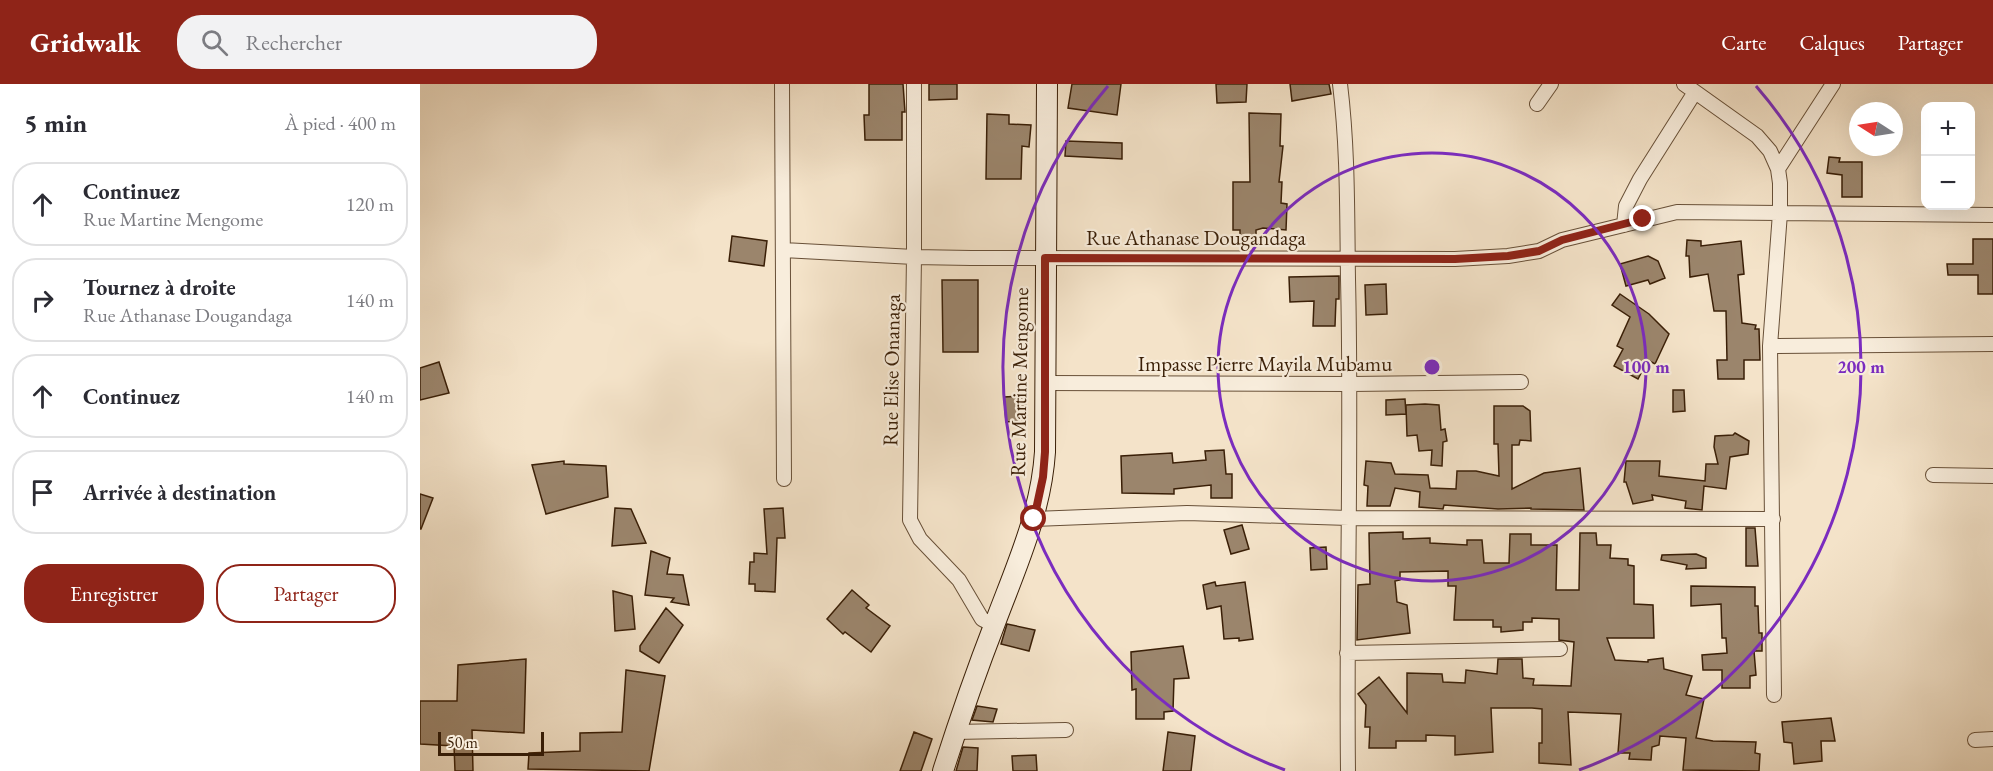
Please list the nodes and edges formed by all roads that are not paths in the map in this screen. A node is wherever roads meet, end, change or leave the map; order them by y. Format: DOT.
graph roads {
  1 [pos="782,84"];
  2 [pos="914,84"];
  3 [pos="1047,84"];
  4 [pos="1340,84"];
  5 [pos="1551,84"];
  6 [pos="1833,84"];
  7 [pos="1689,88"];
  8 [pos="1537,104"];
  9 [pos="1778,170"];
  10 [pos="1780,213"];
  11 [pos="1993,215"];
  12 [pos="1624,225"];
  13 [pos="783,250"];
  14 [pos="914,257"];
  15 [pos="1045,258"];
  16 [pos="1348,258"];
  17 [pos="1993,344"];
  18 [pos="1770,346"];
  19 [pos="1521,382"];
  20 [pos="1045,383"];
  21 [pos="1351,384"];
  22 [pos="1933,475"];
  23 [pos="1993,476"];
  24 [pos="784,479"];
  25 [pos="1349,518"];
  26 [pos="1034,519"];
  27 [pos="1773,519"];
  28 [pos="994,625"];
  29 [pos="1560,649"];
  30 [pos="1347,653"];
  31 [pos="1774,695"];
  32 [pos="1066,730"];
  33 [pos="955,732"];
  34 [pos="1993,739"];
  35 [pos="1975,740"];
  36 [pos="943,771"];
  37 [pos="1348,771"];
  1 -- 13 [label="street"];
  2 -- 14 [label="street, Rue Elise Onanaga"];
  3 -- 15 [label="street, Rue Martine Mengome"];
  4 -- 16 [label="street"];
  5 -- 8 [label="street"];
  6 -- 9 [label="street"];
  7 -- 9 [label="street"];
  7 -- 12 [label="street"];
  9 -- 10 [label="street"];
  10 -- 11 [label="street, Rue Athanase Dougandaga"];
  10 -- 12 [label="street, Rue Athanase Dougandaga"];
  10 -- 18 [label="street"];
  12 -- 16 [label="street, Rue Athanase Dougandaga"];
  13 -- 14 [label="street, Rue Athanase Dougandaga"];
  13 -- 24 [label="street"];
  14 -- 15 [label="street, Rue Athanase Dougandaga"];
  14 -- 28 [label="street, Rue Elise Onanaga"];
  15 -- 16 [label="street, Rue Athanase Dougandaga"];
  15 -- 20 [label="street, Rue Martine Mengome"];
  16 -- 21 [label="street"];
  17 -- 18 [label="street"];
  18 -- 27 [label="street"];
  19 -- 21 [label="street, Impasse Pierre Mayila Mubamu"];
  20 -- 21 [label="street, Impasse Pierre Mayila Mubamu"];
  20 -- 26 [label="street, Rue Martine Mengome"];
  21 -- 25 [label="street"];
  22 -- 23 [label="street"];
  25 -- 26 [label="street"];
  25 -- 27 [label="street"];
  25 -- 30 [label="street"];
  26 -- 28 [label="street, Rue Martine Mengome"];
  27 -- 31 [label="street"];
  28 -- 33 [label="street, Rue Martine Mengome"];
  29 -- 30 [label="street"];
  30 -- 37 [label="street"];
  32 -- 33 [label="street"];
  33 -- 36 [label="street, Rue Martine Mengome"];
  34 -- 35 [label="street"];
}
